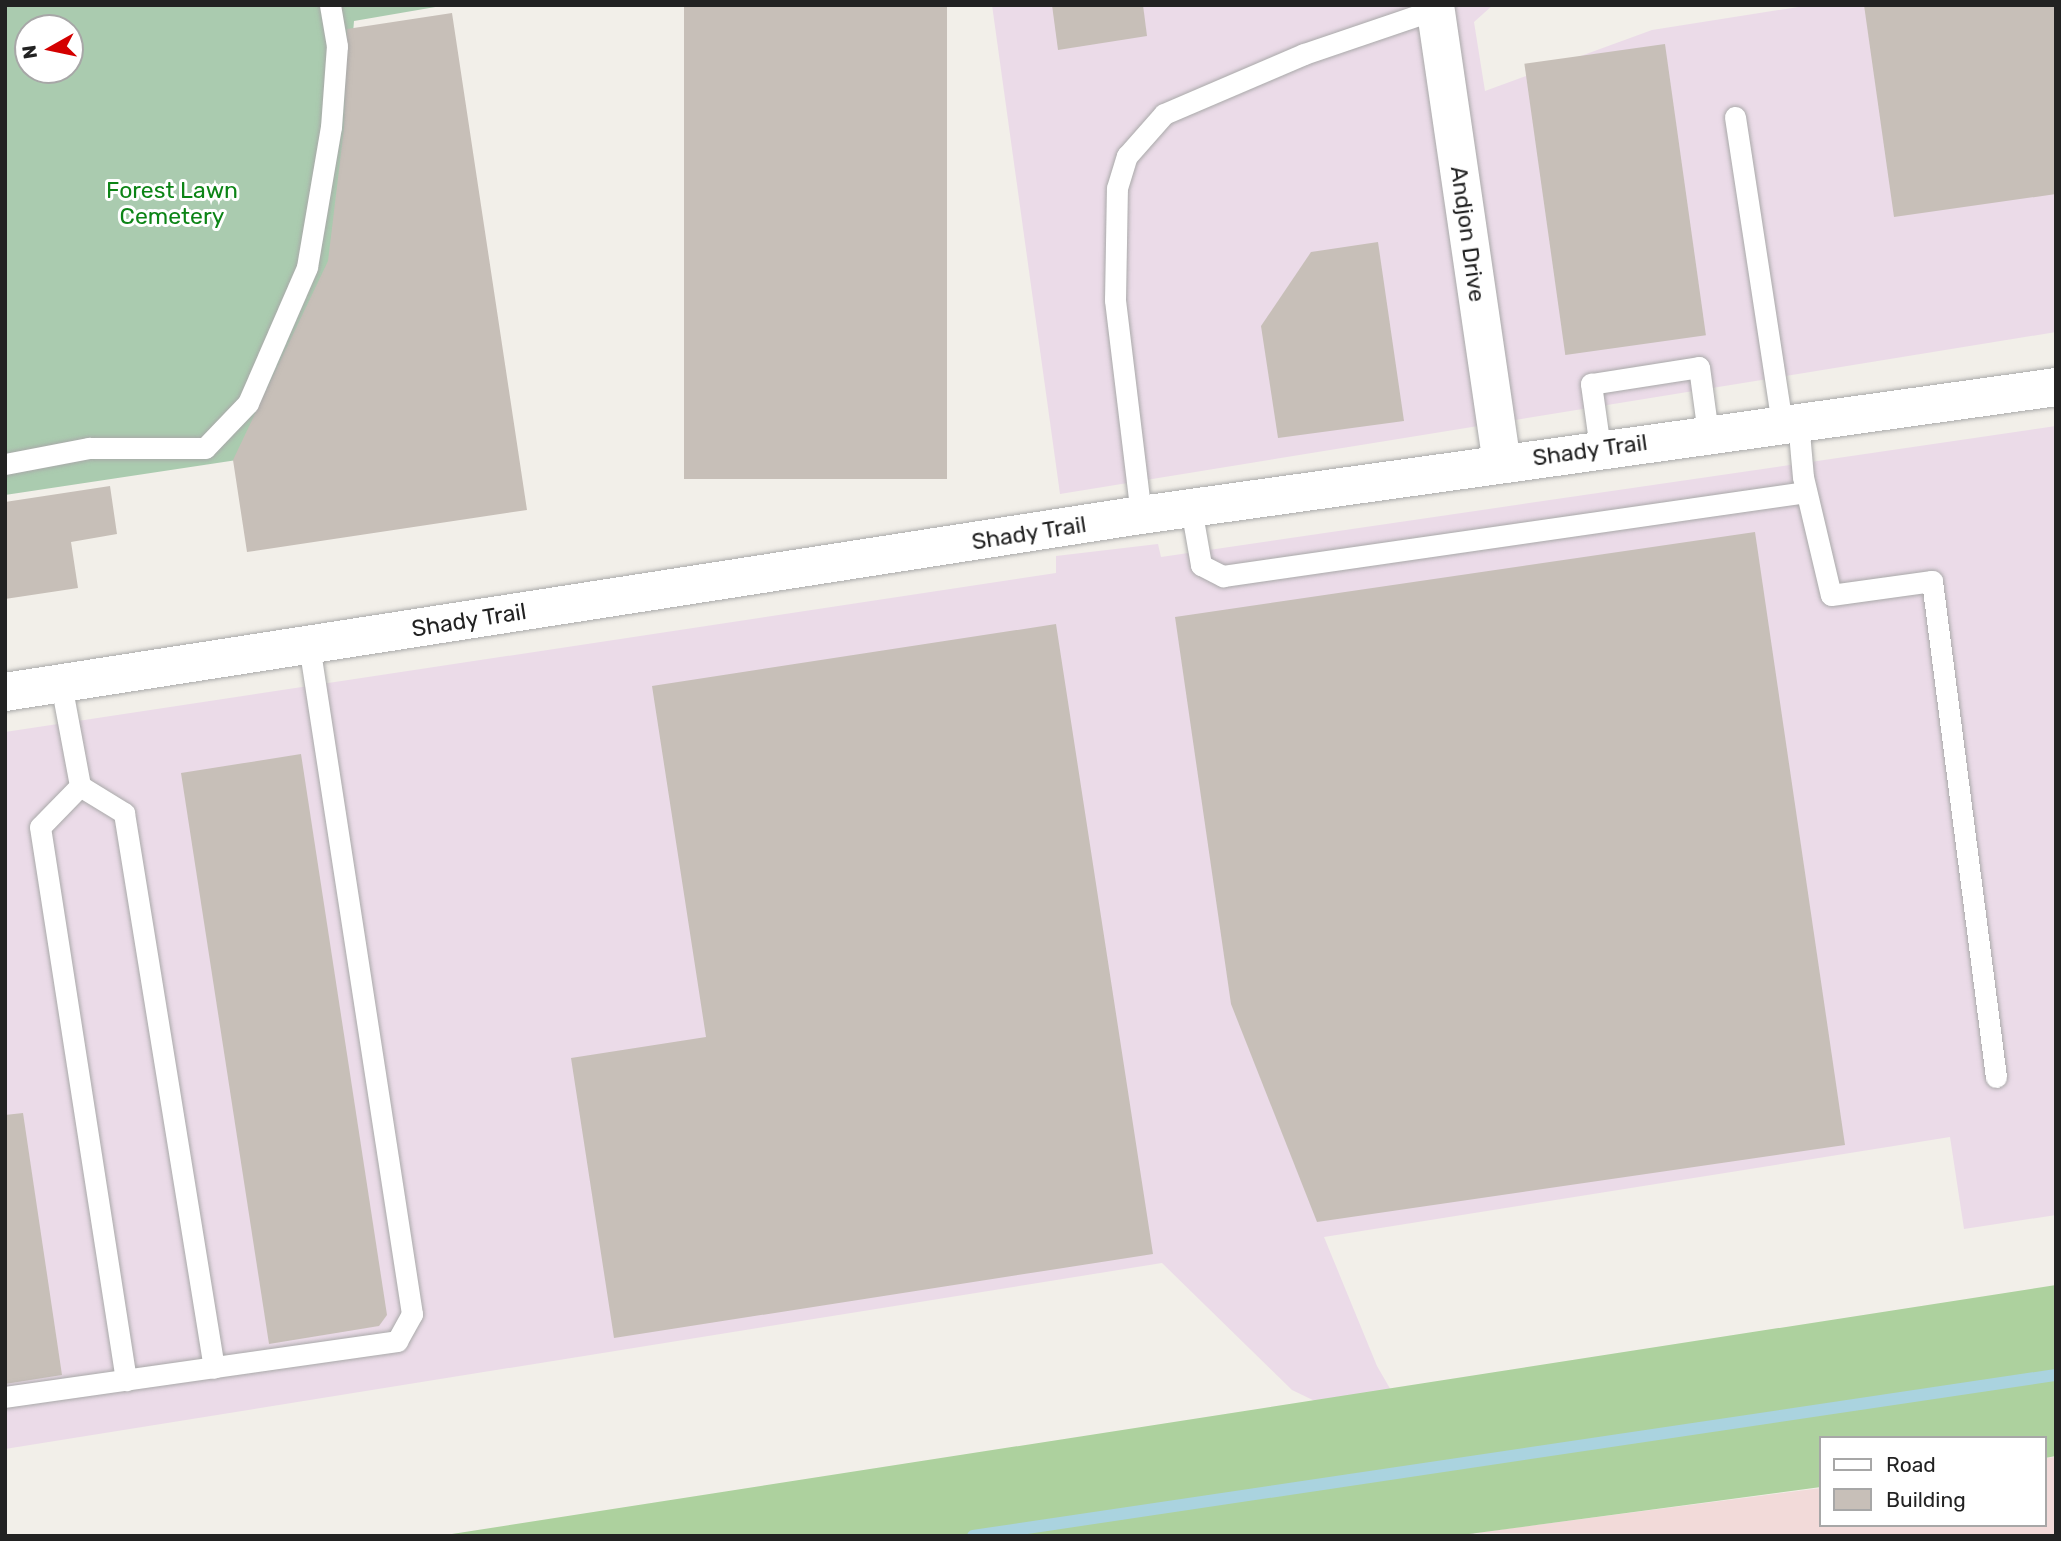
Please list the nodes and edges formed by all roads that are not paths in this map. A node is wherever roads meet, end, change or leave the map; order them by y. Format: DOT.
graph roads {
  1 [pos="330,5"];
  2 [pos="1435,7"];
  3 [pos="1735,117"];
  4 [pos="2056,387"];
  5 [pos="1790,422"];
  6 [pos="1708,434"];
  7 [pos="1600,448"];
  8 [pos="1502,462"];
  9 [pos="5,464"];
  10 [pos="1806,492"];
  11 [pos="1191,508"];
  12 [pos="1141,515"];
  13 [pos="309,645"];
  14 [pos="61,684"];
  15 [pos="5,692"];
  16 [pos="80,786"];
  17 [pos="1996,1077"];
  18 [pos="214,1368"];
  19 [pos="126,1380"];
  20 [pos="5,1397"];
  1 -- 9 [label="lane"];
  2 -- 8 [label="street, Andjon Drive"];
  2 -- 12 [label="lane"];
  3 -- 5 [label="lane"];
  4 -- 5 [label="street, Shady Trail"];
  5 -- 6 [label="street, Shady Trail"];
  5 -- 10 [label="lane"];
  6 -- 7 [label="street, Shady Trail"];
  6 -- 7 [label="lane"];
  7 -- 8 [label="street, Shady Trail"];
  8 -- 11 [label="street, Shady Trail"];
  10 -- 11 [label="lane"];
  10 -- 17 [label="lane"];
  11 -- 12 [label="street, Shady Trail"];
  12 -- 13 [label="street, Shady Trail"];
  13 -- 14 [label="street, Shady Trail"];
  13 -- 18 [label="lane"];
  14 -- 15 [label="street, Shady Trail"];
  14 -- 16 [label="lane"];
  16 -- 18 [label="lane"];
  16 -- 19 [label="lane"];
  18 -- 19 [label="lane"];
  19 -- 20 [label="lane"];
}
